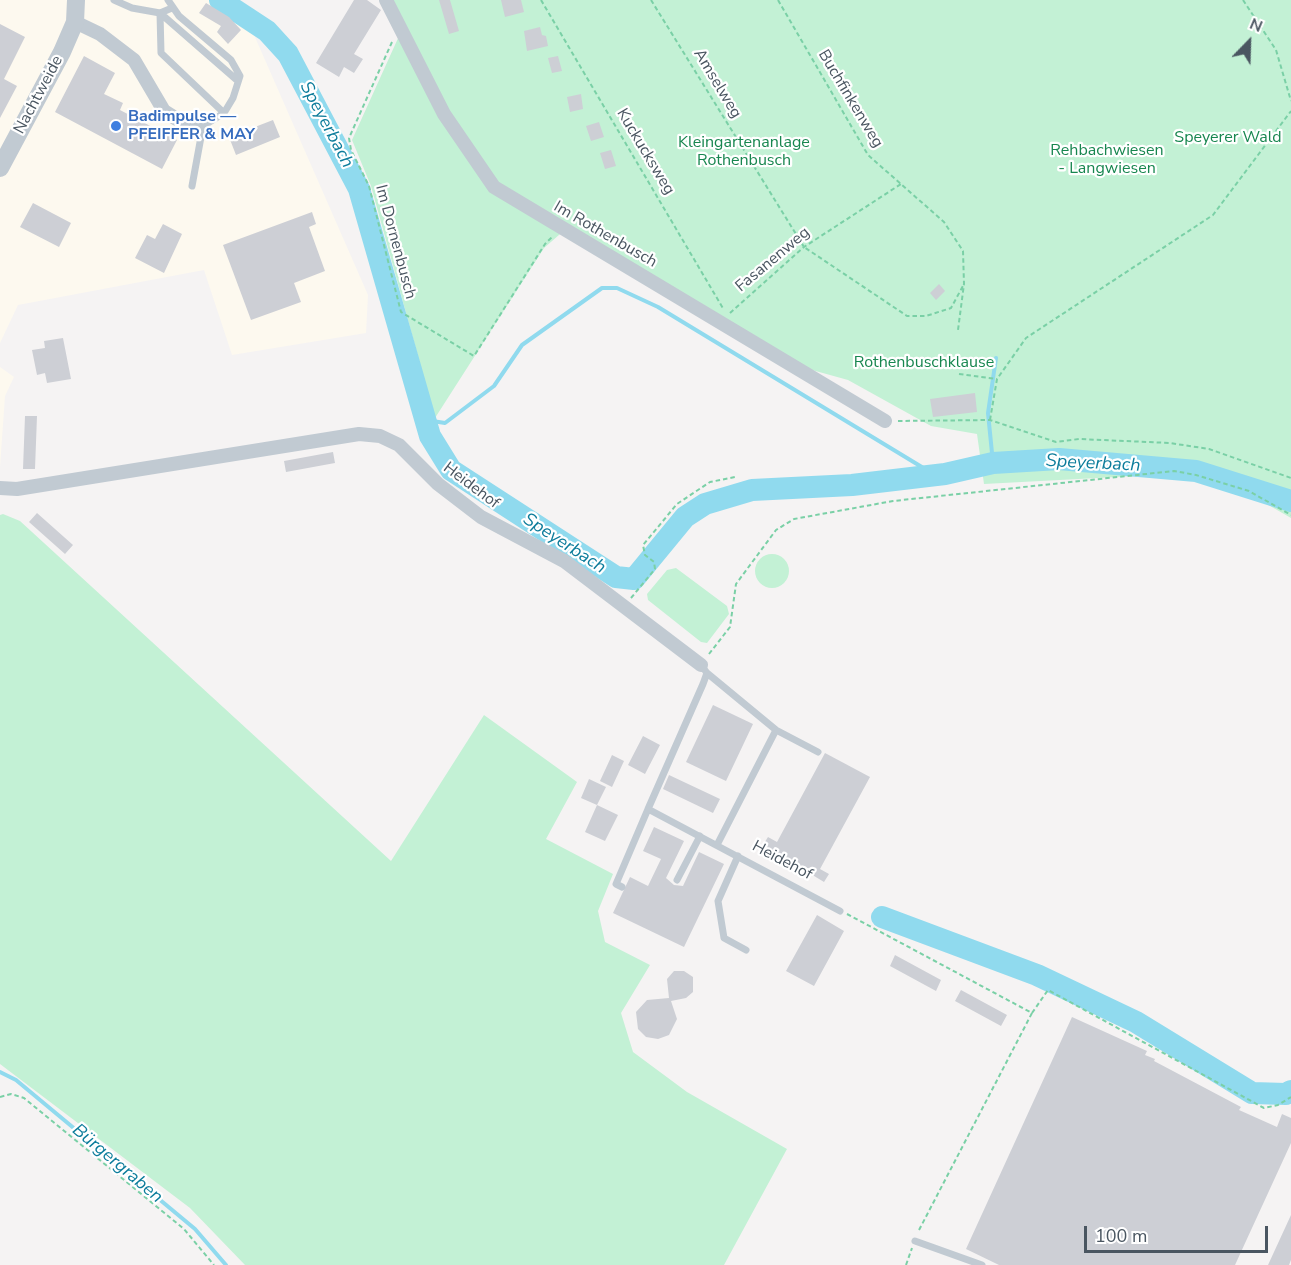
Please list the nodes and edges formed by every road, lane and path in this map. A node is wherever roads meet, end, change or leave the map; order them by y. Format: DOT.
graph roads {
  1 [pos="76,0"];
  2 [pos="114,0"];
  3 [pos="168,0"];
  4 [pos="386,0"];
  5 [pos="541,0"];
  6 [pos="651,0"];
  7 [pos="778,0"];
  8 [pos="1243,0"];
  9 [pos="172,8"];
  10 [pos="160,13"];
  11 [pos="75,22"];
  12 [pos="399,26"];
  13 [pos="238,81"];
  14 [pos="1291,100"];
  15 [pos="1291,111"];
  16 [pos="224,113"];
  17 [pos="203,126"];
  18 [pos="0,168"];
  19 [pos="901,184"];
  20 [pos="192,186"];
  21 [pos="561,229"];
  22 [pos="804,247"];
  23 [pos="964,284"];
  24 [pos="718,312"];
  25 [pos="728,315"];
  26 [pos="958,330"];
  27 [pos="959,374"];
  28 [pos="996,378"];
  29 [pos="990,420"];
  30 [pos="885,421"];
  31 [pos="735,477"];
  32 [pos="1291,478"];
  33 [pos="0,488"];
  34 [pos="1291,515"];
  35 [pos="624,607"];
  36 [pos="704,669"];
  37 [pos="776,730"];
  38 [pos="818,753"];
  39 [pos="648,809"];
  40 [pos="700,836"];
  41 [pos="717,845"];
  42 [pos="738,856"];
  43 [pos="677,880"];
  44 [pos="622,887"];
  45 [pos="840,911"];
  46 [pos="746,950"];
  47 [pos="1032,1013"];
  48 [pos="0,1097"];
  49 [pos="1291,1097"];
  50 [pos="915,1241"];
  51 [pos="214,1265"];
  52 [pos="906,1265"];
  53 [pos="982,1265"];
  1 -- 11 [label="street, Nachtweide"];
  2 -- 10 [label="lane"];
  3 -- 9 [label="lane"];
  4 -- 12 [label="street, Im Rothenbusch"];
  5 -- 25 [label="path, Kuckucksweg"];
  6 -- 22 [label="path, Amselweg"];
  7 -- 19 [label="path, Buchfinkenweg"];
  8 -- 14 [label="path"];
  9 -- 10 [label="lane"];
  9 -- 13 [label="lane"];
  10 -- 13 [label="lane"];
  10 -- 16 [label="lane"];
  11 -- 17 [label="street"];
  11 -- 18 [label="street, Nachtweide"];
  12 -- 21 [label="street, Im Rothenbusch"];
  12 -- 21 [label="path, Im Dornenbusch"];
  13 -- 16 [label="lane"];
  15 -- 28 [label="path"];
  16 -- 17 [label="lane"];
  17 -- 20 [label="lane"];
  19 -- 22 [label="path, Fasanenweg"];
  19 -- 23 [label="path, Buchfinkenweg"];
  21 -- 30 [label="street, Im Rothenbusch"];
  22 -- 23 [label="path, Amselweg"];
  22 -- 25 [label="path, Fasanenweg"];
  23 -- 26 [label="path, Buchfinkenweg"];
  24 -- 25 [label="path"];
  27 -- 28 [label="path"];
  28 -- 29 [label="path"];
  29 -- 30 [label="path"];
  29 -- 32 [label="path"];
  31 -- 35 [label="path"];
  33 -- 35 [label="street, Heidehof"];
  34 -- 36 [label="path"];
  35 -- 36 [label="street, Heidehof"];
  36 -- 37 [label="lane"];
  36 -- 39 [label="lane"];
  37 -- 38 [label="lane"];
  37 -- 41 [label="lane"];
  39 -- 40 [label="lane, Heidehof"];
  39 -- 44 [label="lane"];
  40 -- 41 [label="lane, Heidehof"];
  40 -- 43 [label="lane"];
  41 -- 42 [label="lane, Heidehof"];
  42 -- 45 [label="lane, Heidehof"];
  42 -- 46 [label="lane"];
  45 -- 47 [label="path"];
  47 -- 49 [label="path"];
  47 -- 50 [label="path"];
  48 -- 51 [label="path"];
  50 -- 52 [label="path"];
  50 -- 53 [label="lane"];
}
